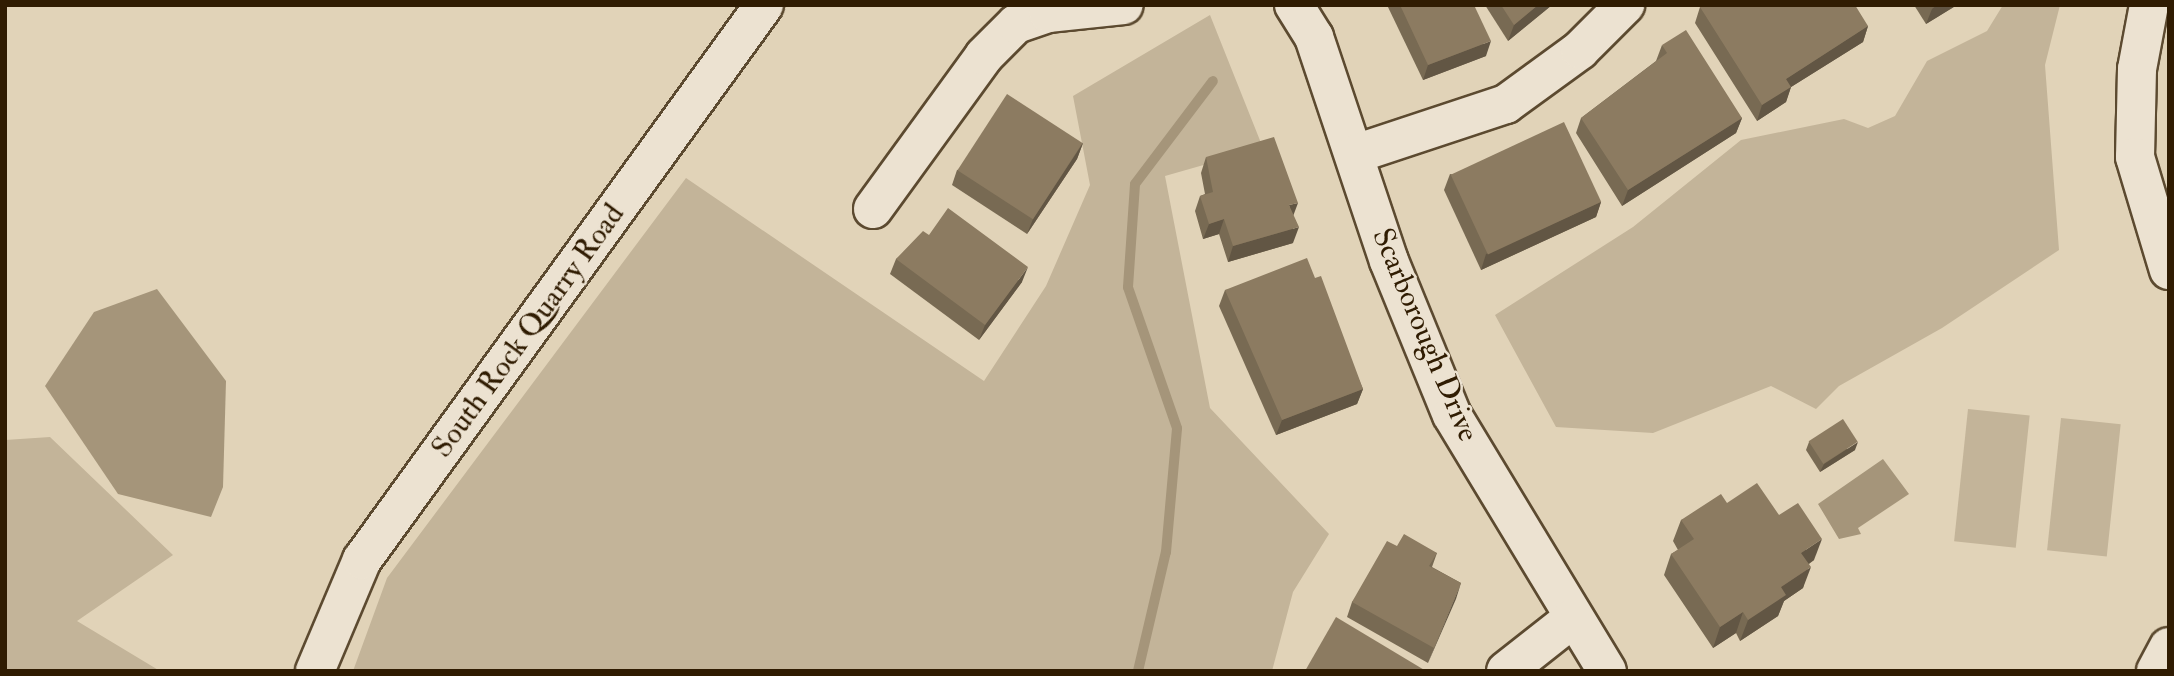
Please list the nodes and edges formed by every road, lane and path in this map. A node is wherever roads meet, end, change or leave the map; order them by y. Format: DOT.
graph roads {
  1 [pos="764,5"];
  2 [pos="1124,5"];
  3 [pos="1294,5"];
  4 [pos="1625,5"];
  5 [pos="2149,5"];
  6 [pos="1355,154"];
  7 [pos="873,209"];
  8 [pos="2169,270"];
  9 [pos="1573,618"];
  10 [pos="2169,647"];
  11 [pos="315,671"];
  12 [pos="1506,671"];
  13 [pos="1607,671"];
  14 [pos="2156,671"];
  1 -- 11 [label="street, South Rock Quarry Road"];
  2 -- 7 [label="street"];
  3 -- 6 [label="street, Scarborough Drive"];
  4 -- 6 [label="street"];
  5 -- 8 [label="street"];
  6 -- 9 [label="street, Scarborough Drive"];
  9 -- 12 [label="street"];
  9 -- 13 [label="street, Scarborough Drive"];
  10 -- 14 [label="street"];
}
